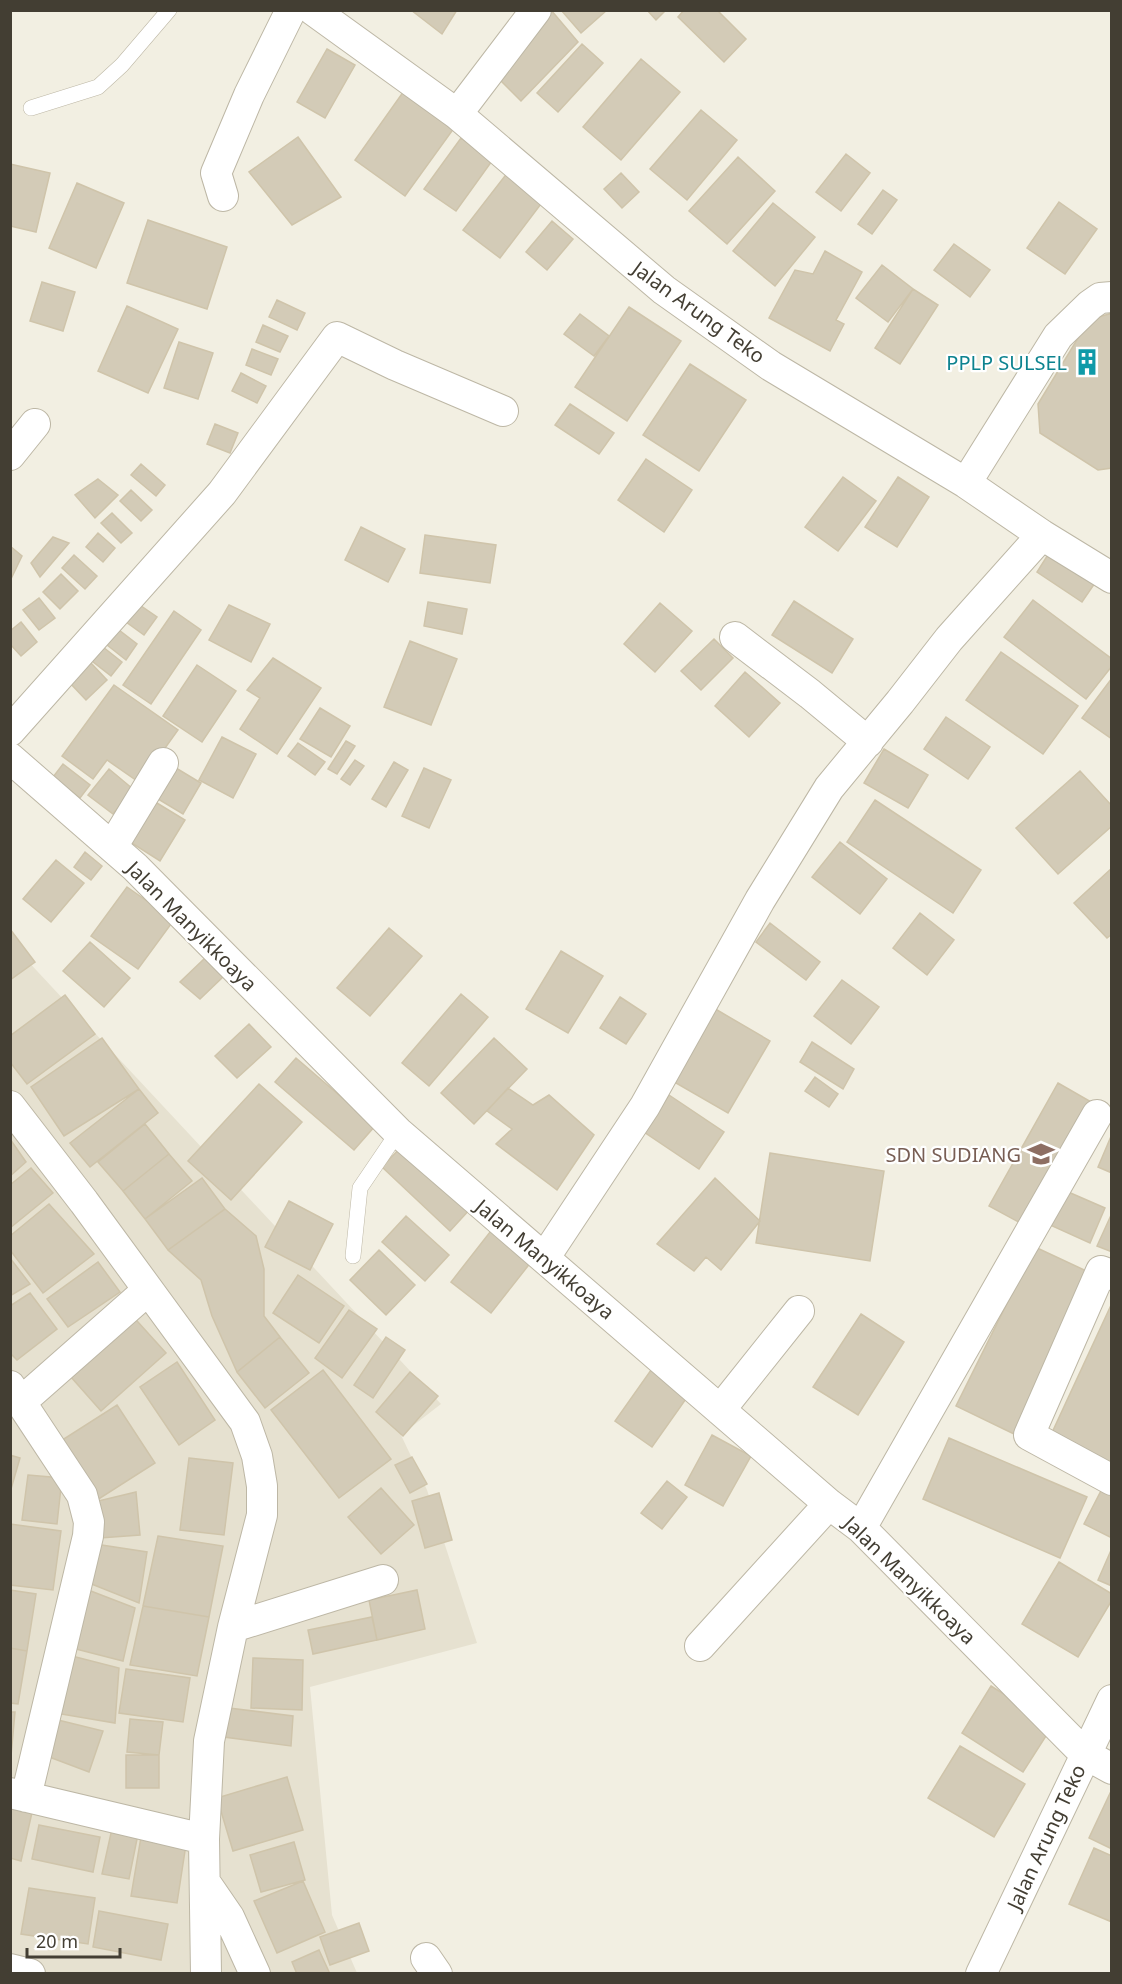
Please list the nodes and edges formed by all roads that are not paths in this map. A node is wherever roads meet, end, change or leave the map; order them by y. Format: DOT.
graph roads {
  1 [pos="169,10"];
  2 [pos="291,10"];
  3 [pos="313,10"];
  4 [pos="536,10"];
  5 [pos="31,108"];
  6 [pos="457,114"];
  7 [pos="223,196"];
  8 [pos="1112,297"];
  9 [pos="503,411"];
  10 [pos="35,424"];
  11 [pos="10,455"];
  12 [pos="966,483"];
  13 [pos="1042,535"];
  14 [pos="1112,578"];
  15 [pos="735,637"];
  16 [pos="10,731"];
  17 [pos="868,742"];
  18 [pos="10,758"];
  19 [pos="163,763"];
  20 [pos="112,848"];
  21 [pos="10,1106"];
  22 [pos="1097,1116"];
  23 [pos="398,1132"];
  24 [pos="353,1256"];
  25 [pos="545,1257"];
  26 [pos="1112,1275"];
  27 [pos="148,1290"];
  28 [pos="799,1311"];
  29 [pos="16,1394"];
  30 [pos="720,1410"];
  31 [pos="1112,1480"];
  32 [pos="829,1504"];
  33 [pos="861,1528"];
  34 [pos="383,1580"];
  35 [pos="233,1627"];
  36 [pos="700,1646"];
  37 [pos="1112,1700"];
  38 [pos="1085,1754"];
  39 [pos="1112,1769"];
  40 [pos="18,1795"];
  41 [pos="204,1839"];
  42 [pos="205,1882"];
  43 [pos="10,1969"];
  44 [pos="30,1974"];
  45 [pos="206,1974"];
  46 [pos="255,1974"];
  47 [pos="981,1974"];
  1 -- 5 [label="lane"];
  2 -- 7 [label="street"];
  3 -- 6 [label="street, Jalan Arung Teko"];
  4 -- 6 [label="street"];
  6 -- 12 [label="street, Jalan Arung Teko"];
  8 -- 12 [label="street"];
  9 -- 16 [label="street"];
  10 -- 11 [label="street"];
  12 -- 13 [label="street, Jalan Arung Teko"];
  13 -- 14 [label="street, Jalan Arung Teko"];
  13 -- 17 [label="street"];
  15 -- 17 [label="street"];
  17 -- 25 [label="street"];
  18 -- 20 [label="street, Jalan Manyikkoaya"];
  19 -- 20 [label="street"];
  20 -- 23 [label="street, Jalan Manyikkoaya"];
  21 -- 27 [label="street"];
  22 -- 33 [label="street"];
  23 -- 24 [label="lane"];
  23 -- 25 [label="street, Jalan Manyikkoaya"];
  25 -- 30 [label="street, Jalan Manyikkoaya"];
  26 -- 31 [label="street"];
  27 -- 29 [label="street"];
  27 -- 35 [label="street"];
  28 -- 30 [label="street"];
  29 -- 40 [label="street"];
  30 -- 32 [label="street, Jalan Manyikkoaya"];
  32 -- 33 [label="street, Jalan Manyikkoaya"];
  32 -- 36 [label="street"];
  33 -- 38 [label="street, Jalan Manyikkoaya"];
  34 -- 35 [label="street"];
  35 -- 41 [label="street"];
  37 -- 38 [label="street, Jalan Arung Teko"];
  38 -- 39 [label="street, Jalan Manyikkoaya"];
  38 -- 47 [label="street, Jalan Arung Teko"];
  40 -- 41 [label="street"];
  41 -- 42 [label="street"];
  42 -- 45 [label="street"];
  42 -- 46 [label="street"];
  43 -- 44 [label="street"];
}
